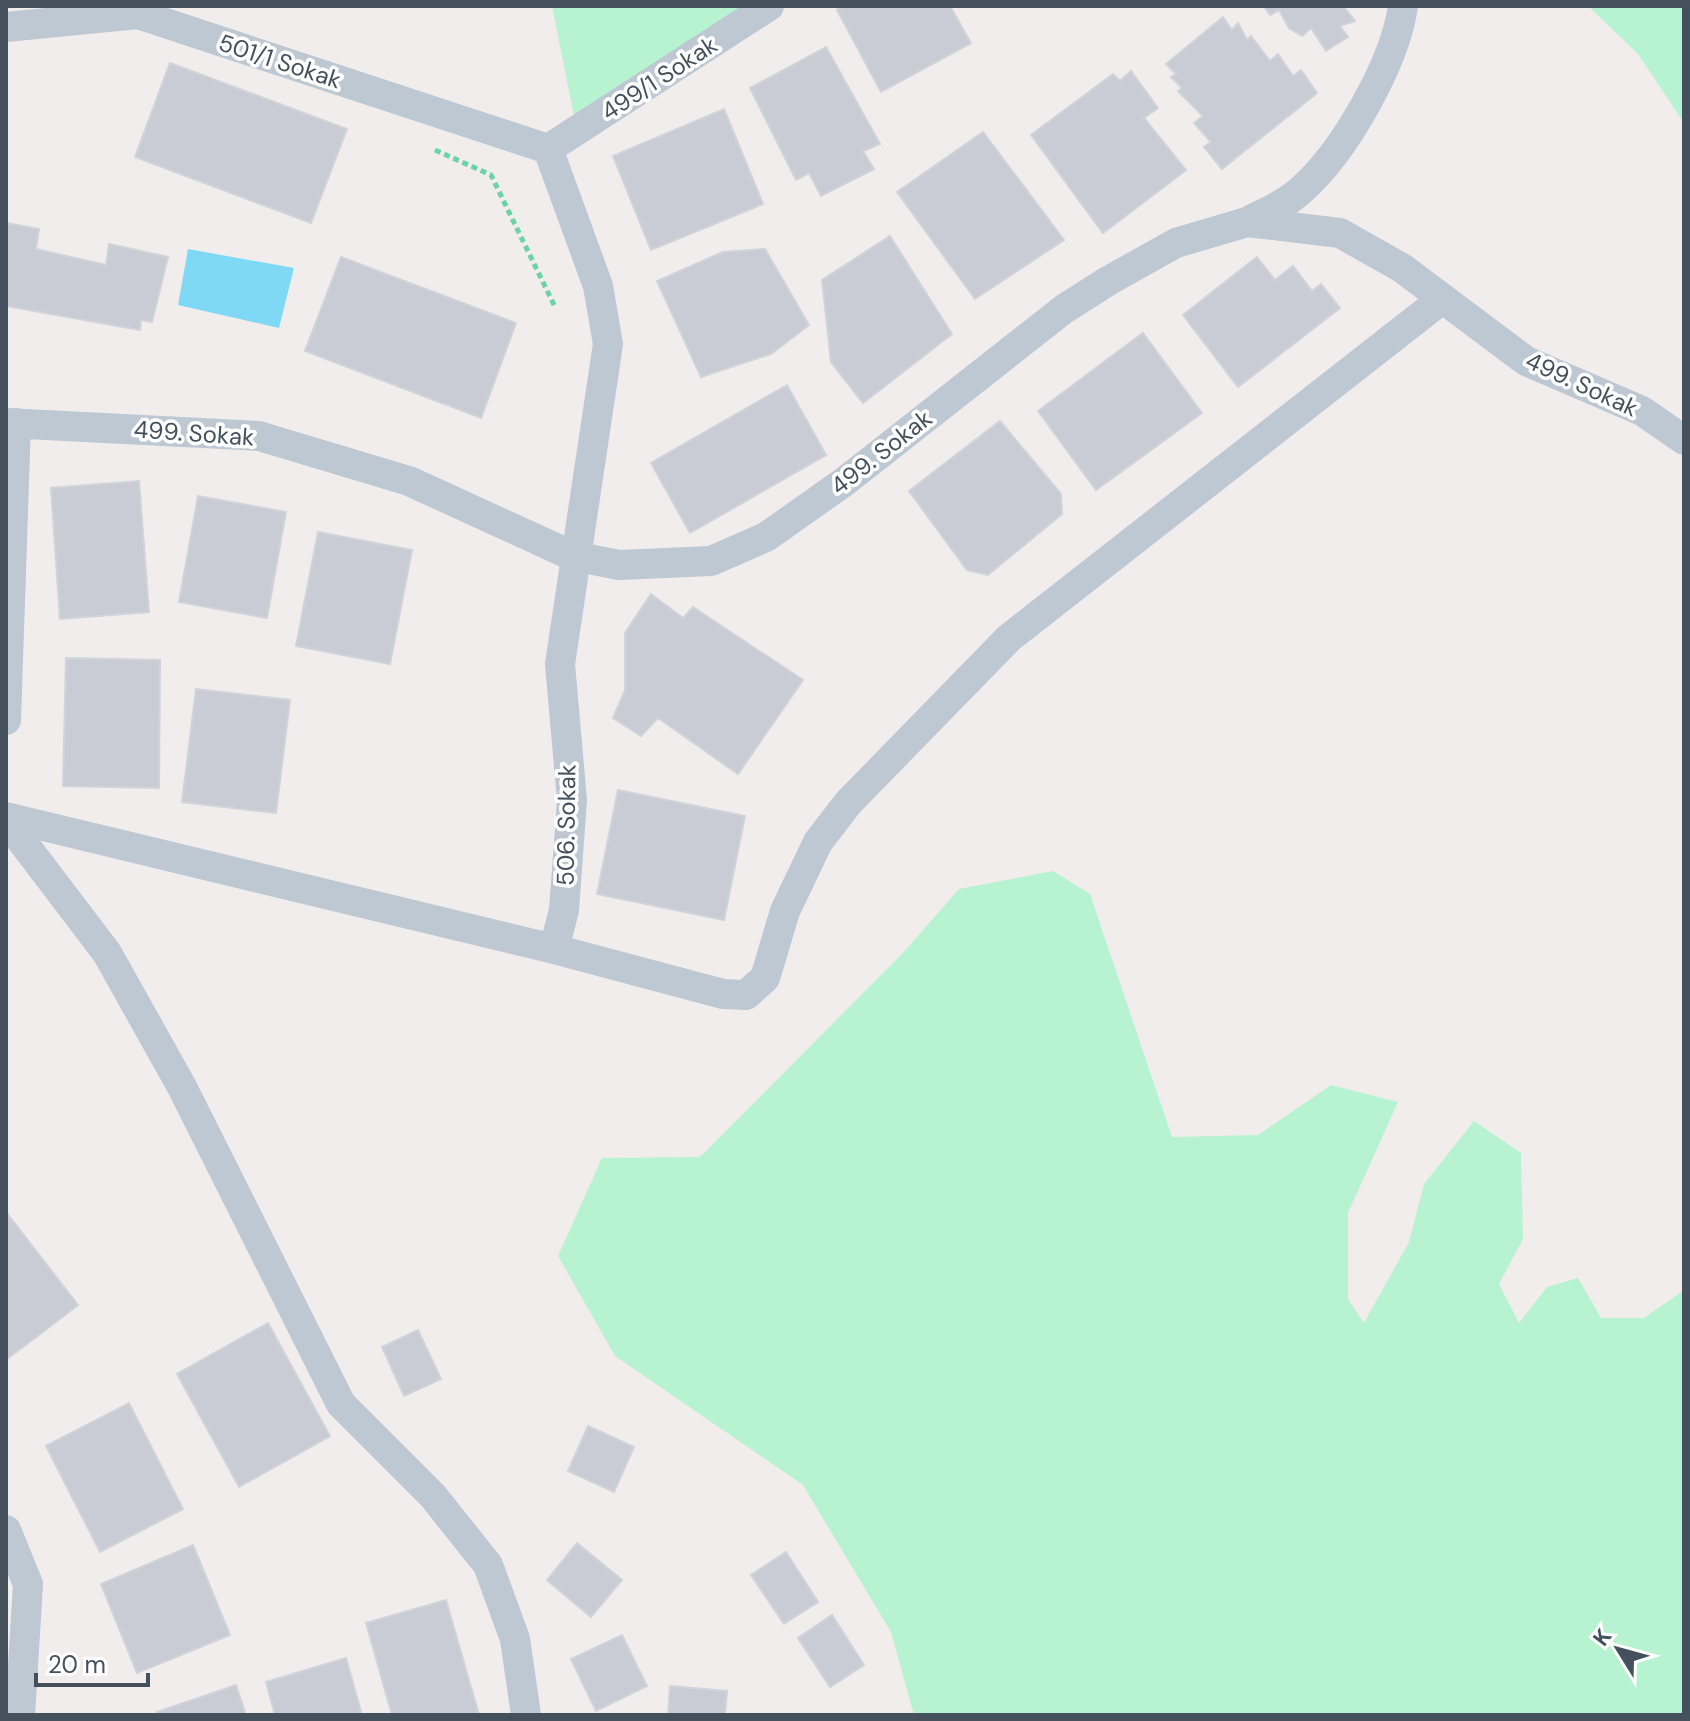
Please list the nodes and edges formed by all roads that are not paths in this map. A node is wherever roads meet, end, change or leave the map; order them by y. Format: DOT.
graph roads {
  1 [pos="769,6"];
  2 [pos="1403,6"];
  3 [pos="138,10"];
  4 [pos="6,27"];
  5 [pos="548,149"];
  6 [pos="1247,222"];
  7 [pos="1441,300"];
  8 [pos="11,423"];
  9 [pos="1684,440"];
  10 [pos="573,556"];
  11 [pos="6,720"];
  12 [pos="6,818"];
  13 [pos="554,949"];
  14 [pos="6,1530"];
  15 [pos="20,1715"];
  16 [pos="526,1715"];
  1 -- 5 [label="street, 499/1 Sokak"];
  2 -- 6 [label="street"];
  3 -- 4 [label="street, 501/1 Sokak"];
  3 -- 5 [label="street, 501/1 Sokak"];
  5 -- 10 [label="street, 506. Sokak"];
  6 -- 7 [label="street, 499. Sokak"];
  6 -- 10 [label="street, 499. Sokak"];
  7 -- 9 [label="street, 499. Sokak"];
  7 -- 13 [label="street"];
  8 -- 10 [label="street, 499. Sokak"];
  8 -- 11 [label="street"];
  10 -- 13 [label="street, 506. Sokak"];
  12 -- 13 [label="street"];
  12 -- 16 [label="street"];
  14 -- 15 [label="street"];
}
